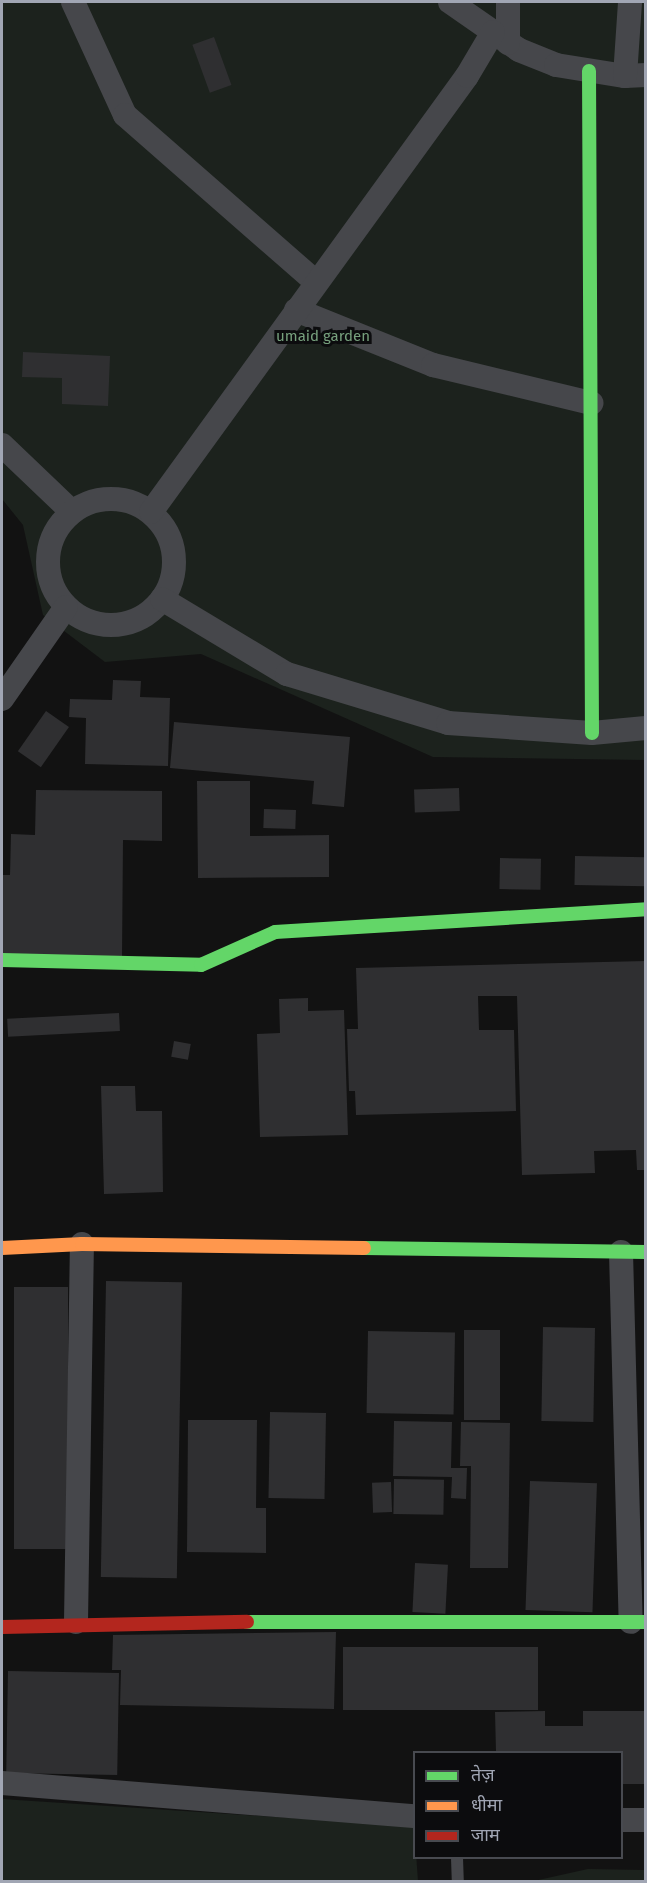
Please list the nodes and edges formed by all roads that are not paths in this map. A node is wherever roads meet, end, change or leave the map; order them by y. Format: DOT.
graph roads {
  1 [pos="73,2"];
  2 [pos="450,2"];
  3 [pos="630,2"];
  4 [pos="511,4"];
  5 [pos="501,38"];
  6 [pos="589,71"];
  7 [pos="635,75"];
  8 [pos="316,282"];
  9 [pos="296,310"];
  10 [pos="591,403"];
  11 [pos="2,445"];
  12 [pos="72,512"];
  13 [pos="151,512"];
  14 [pos="162,599"];
  15 [pos="66,607"];
  16 [pos="2,699"];
  17 [pos="645,728"];
  18 [pos="592,733"];
  19 [pos="645,909"];
  20 [pos="2,960"];
  21 [pos="82,1244"];
  22 [pos="2,1248"];
  23 [pos="621,1252"];
  24 [pos="645,1252"];
  25 [pos="76,1622"];
  26 [pos="638,1622"];
  27 [pos="2,1627"];
  28 [pos="2,1783"];
  29 [pos="413,1816"];
  30 [pos="623,1820"];
  31 [pos="645,1820"];
  32 [pos="457,1859"];
  33 [pos="458,1881"];
  1 -- 8 [label="street"];
  2 -- 5 [label="street"];
  3 -- 7 [label="street"];
  4 -- 5 [label="street"];
  5 -- 6 [label="street"];
  5 -- 8 [label="street"];
  6 -- 7 [label="street"];
  6 -- 10 [label="street"];
  8 -- 9 [label="street"];
  9 -- 10 [label="street"];
  9 -- 13 [label="street"];
  10 -- 18 [label="street"];
  11 -- 12 [label="street"];
  12 -- 13 [label="street"];
  12 -- 15 [label="street"];
  13 -- 14 [label="street"];
  14 -- 15 [label="street"];
  14 -- 18 [label="street"];
  15 -- 16 [label="street"];
  17 -- 18 [label="street"];
  19 -- 20 [label="street"];
  21 -- 22 [label="street"];
  21 -- 23 [label="street"];
  21 -- 25 [label="street"];
  23 -- 24 [label="street"];
  23 -- 26 [label="street"];
  25 -- 26 [label="street"];
  25 -- 27 [label="street"];
  28 -- 29 [label="street"];
  30 -- 31 [label="street"];
  32 -- 33 [label="lane"];
}
